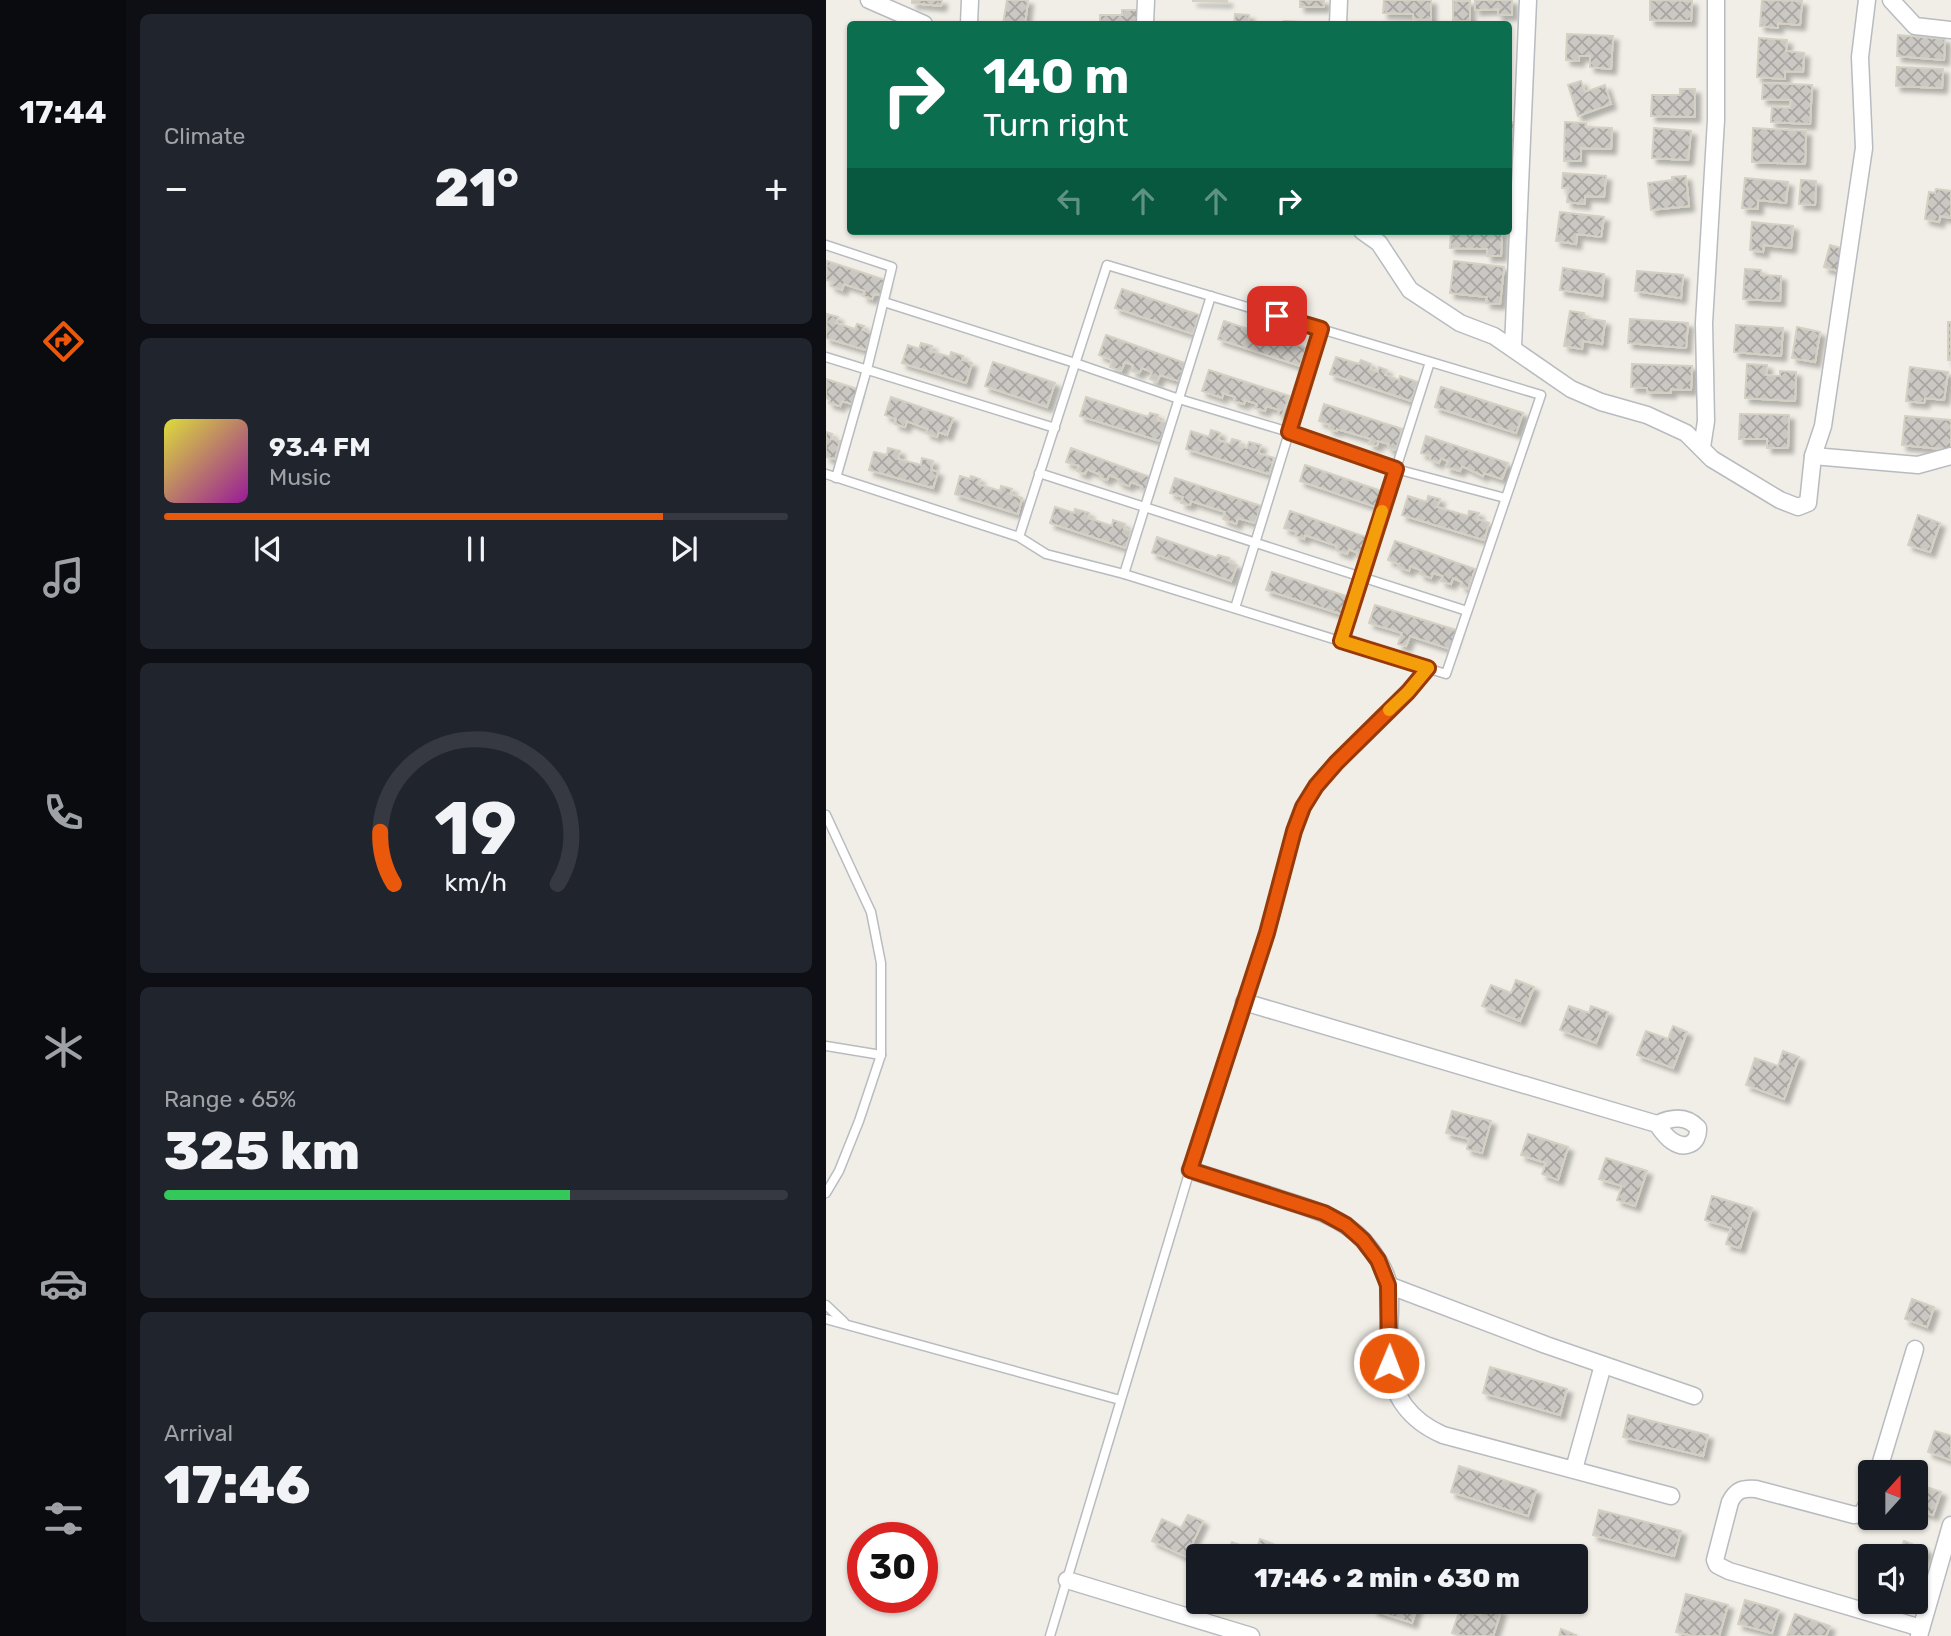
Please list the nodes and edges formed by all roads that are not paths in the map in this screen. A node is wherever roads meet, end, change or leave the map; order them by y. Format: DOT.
graph roads {
  1 [pos="869,0"];
  2 [pos="970,0"];
  3 [pos="1146,0"];
  4 [pos="1339,0"];
  5 [pos="1528,0"];
  6 [pos="1716,0"];
  7 [pos="1867,0"];
  8 [pos="1892,0"];
  9 [pos="917,21"];
  10 [pos="969,21"];
  11 [pos="1145,21"];
  12 [pos="1338,21"];
  13 [pos="1951,30"];
  14 [pos="1368,235"];
  15 [pos="826,245"];
  16 [pos="1211,296"];
  17 [pos="884,302"];
  18 [pos="1321,329"];
  19 [pos="1513,347"];
  20 [pos="826,356"];
  21 [pos="1430,362"];
  22 [pos="1075,363"];
  23 [pos="867,369"];
  24 [pos="1179,399"];
  25 [pos="1055,428"];
  26 [pos="1289,432"];
  27 [pos="1702,447"];
  28 [pos="1813,456"];
  29 [pos="1951,456"];
  30 [pos="1396,469"];
  31 [pos="1039,473"];
  32 [pos="826,474"];
  33 [pos="836,478"];
  34 [pos="1505,498"];
  35 [pos="1145,506"];
  36 [pos="1019,537"];
  37 [pos="1255,542"];
  38 [pos="1124,574"];
  39 [pos="1362,576"];
  40 [pos="1235,608"];
  41 [pos="1467,611"];
  42 [pos="1341,641"];
  43 [pos="1428,668"];
  44 [pos="826,815"];
  45 [pos="1244,1002"];
  46 [pos="826,1046"];
  47 [pos="881,1055"];
  48 [pos="1657,1124"];
  49 [pos="1190,1170"];
  50 [pos="826,1193"];
  51 [pos="1388,1285"];
  52 [pos="826,1306"];
  53 [pos="826,1319"];
  54 [pos="846,1325"];
  55 [pos="1914,1349"];
  56 [pos="1603,1365"];
  57 [pos="1694,1396"];
  58 [pos="1120,1400"];
  59 [pos="1882,1460"];
  60 [pos="1574,1469"];
  61 [pos="1671,1496"];
  62 [pos="1858,1514"];
  63 [pos="1951,1525"];
  64 [pos="1945,1568"];
  65 [pos="1067,1580"];
  66 [pos="1920,1632"];
  67 [pos="1051,1636"];
  68 [pos="1251,1636"];
  1 -- 9 [label="street"];
  2 -- 10 [label="street"];
  3 -- 11 [label="street"];
  4 -- 12 [label="street"];
  5 -- 19 [label="street"];
  6 -- 27 [label="street"];
  7 -- 28 [label="street"];
  8 -- 13 [label="street"];
  14 -- 19 [label="street"];
  15 -- 17 [label="lane"];
  16 -- 18 [label="lane"];
  16 -- 22 [label="lane"];
  16 -- 24 [label="lane"];
  17 -- 22 [label="lane"];
  17 -- 23 [label="lane"];
  18 -- 21 [label="lane"];
  18 -- 26 [label="lane"];
  19 -- 27 [label="street"];
  20 -- 23 [label="lane"];
  21 -- 30 [label="lane"];
  21 -- 34 [label="lane"];
  22 -- 24 [label="lane"];
  22 -- 25 [label="lane"];
  23 -- 25 [label="lane"];
  23 -- 33 [label="lane"];
  24 -- 26 [label="lane"];
  24 -- 35 [label="lane"];
  25 -- 31 [label="lane"];
  26 -- 30 [label="lane"];
  26 -- 37 [label="lane"];
  27 -- 28 [label="street"];
  28 -- 29 [label="street"];
  30 -- 34 [label="lane"];
  30 -- 39 [label="lane"];
  31 -- 35 [label="lane"];
  31 -- 36 [label="lane"];
  32 -- 33 [label="lane"];
  33 -- 36 [label="lane"];
  34 -- 41 [label="lane"];
  35 -- 37 [label="lane"];
  35 -- 38 [label="lane"];
  36 -- 38 [label="lane"];
  37 -- 39 [label="lane"];
  37 -- 40 [label="lane"];
  38 -- 40 [label="lane"];
  39 -- 41 [label="lane"];
  39 -- 42 [label="lane"];
  40 -- 42 [label="lane"];
  41 -- 43 [label="lane"];
  42 -- 43 [label="lane"];
  43 -- 45 [label="lane"];
  44 -- 47 [label="lane"];
  45 -- 48 [label="street"];
  45 -- 49 [label="lane"];
  46 -- 47 [label="lane"];
  47 -- 50 [label="lane"];
  49 -- 51 [label="street"];
  49 -- 58 [label="lane"];
  51 -- 56 [label="street"];
  51 -- 60 [label="street"];
  52 -- 54 [label="lane"];
  53 -- 54 [label="lane"];
  54 -- 58 [label="lane"];
  55 -- 59 [label="street"];
  56 -- 57 [label="street"];
  56 -- 60 [label="street"];
  58 -- 65 [label="lane"];
  60 -- 61 [label="street"];
  62 -- 66 [label="street"];
  63 -- 64 [label="street"];
  64 -- 66 [label="street"];
  65 -- 67 [label="lane"];
  65 -- 68 [label="street"];
}
